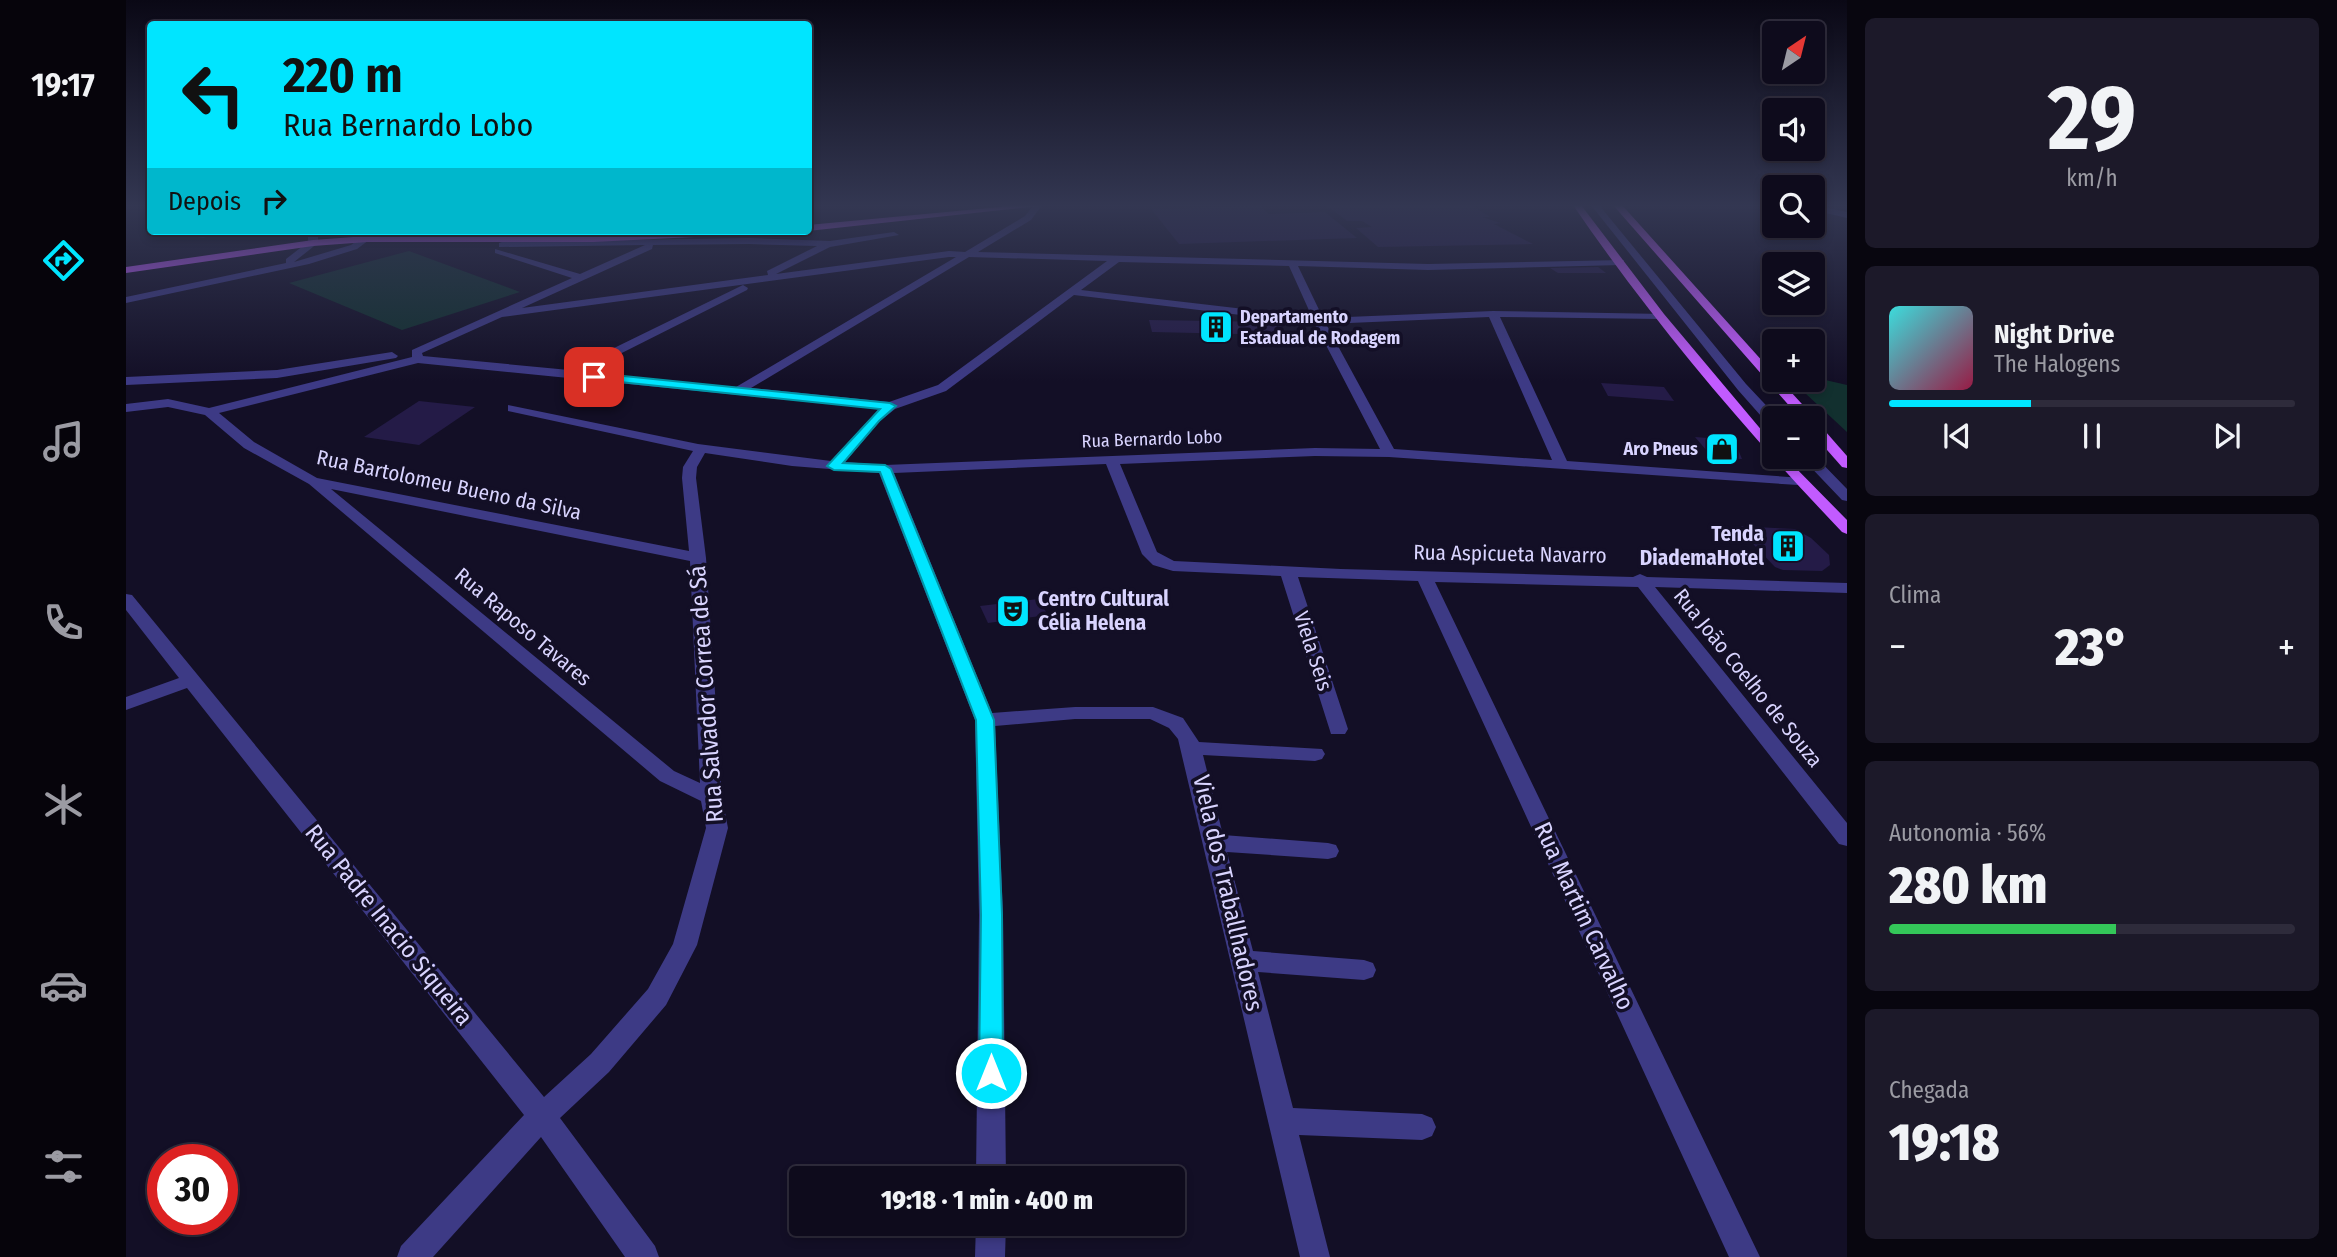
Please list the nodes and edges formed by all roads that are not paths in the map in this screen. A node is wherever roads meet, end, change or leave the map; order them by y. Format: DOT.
graph roads {
  1 [pos="1292,263"];
  2 [pos="165,264"];
  3 [pos="279,264"];
  4 [pos="296,264"];
  5 [pos="543,264"];
  6 [pos="610,264"];
  7 [pos="791,264"];
  8 [pos="875,264"];
  9 [pos="952,264"];
  10 [pos="1110,264"];
  11 [pos="1319,264"];
  12 [pos="1567,264"];
  13 [pos="1622,264"];
  14 [pos="1642,264"];
  15 [pos="1669,264"];
  16 [pos="262,269"];
  17 [pos="126,270"];
  18 [pos="579,277"];
  19 [pos="756,281"];
  20 [pos="1072,292"];
  21 [pos="126,300"];
  22 [pos="1493,314"];
  23 [pos="495,315"];
  24 [pos="1660,316"];
  25 [pos="1319,321"];
  26 [pos="417,355"];
  27 [pos="571,374"];
  28 [pos="126,381"];
  29 [pos="738,391"];
  30 [pos="890,406"];
  31 [pos="1796,406"];
  32 [pos="126,408"];
  33 [pos="513,408"];
  34 [pos="1762,409"];
  35 [pos="209,412"];
  36 [pos="1762,438"];
  37 [pos="1825,439"];
  38 [pos="702,447"];
  39 [pos="1389,453"];
  40 [pos="1111,460"];
  41 [pos="1561,464"];
  42 [pos="1847,464"];
  43 [pos="834,466"];
  44 [pos="885,469"];
  45 [pos="1788,469"];
  46 [pos="1820,469"];
  47 [pos="313,481"];
  48 [pos="1798,481"];
  49 [pos="1847,497"];
  50 [pos="1847,529"];
  51 [pos="698,558"];
  52 [pos="1287,573"];
  53 [pos="1423,575"];
  54 [pos="1640,579"];
  55 [pos="1847,588"];
  56 [pos="126,599"];
  57 [pos="191,680"];
  58 [pos="126,704"];
  59 [pos="985,720"];
  60 [pos="1338,729"];
  61 [pos="1193,748"];
  62 [pos="1315,754"];
  63 [pos="712,797"];
  64 [pos="1847,838"];
  65 [pos="1216,843"];
  66 [pos="1328,851"];
  67 [pos="1244,961"];
  68 [pos="1364,970"];
  69 [pos="542,1116"];
  70 [pos="1282,1121"];
  71 [pos="1422,1127"];
  72 [pos="991,1166"];
  73 [pos="990,1236"];
  74 [pos="412,1257"];
  75 [pos="644,1257"];
  76 [pos="990,1257"];
  77 [pos="1315,1257"];
  78 [pos="1745,1257"];
  1 -- 25 [label="street"];
  2 -- 17 [label="main road"];
  3 -- 16 [label="street"];
  4 -- 16 [label="street"];
  5 -- 18 [label="street"];
  6 -- 18 [label="street"];
  7 -- 19 [label="street"];
  8 -- 19 [label="street"];
  9 -- 29 [label="street"];
  10 -- 20 [label="street"];
  11 -- 12 [label="street"];
  13 -- 24 [label="main road"];
  14 -- 34 [label="street"];
  15 -- 31 [label="main road"];
  16 -- 21 [label="street"];
  18 -- 23 [label="street"];
  19 -- 23 [label="street"];
  19 -- 27 [label="street"];
  20 -- 25 [label="street"];
  20 -- 30 [label="street"];
  22 -- 24 [label="street"];
  22 -- 25 [label="street"];
  22 -- 41 [label="street"];
  23 -- 26 [label="street"];
  24 -- 36 [label="main road"];
  25 -- 39 [label="street"];
  26 -- 27 [label="street"];
  26 -- 28 [label="street"];
  26 -- 35 [label="street"];
  27 -- 29 [label="street"];
  29 -- 30 [label="street"];
  30 -- 43 [label="street"];
  32 -- 35 [label="street"];
  33 -- 38 [label="street, Rua Bernardo Lobo"];
  35 -- 47 [label="street, Rua Bartolomeu Bueno da Silva"];
  37 -- 42 [label="main road"];
  38 -- 43 [label="street, Rua Bernardo Lobo"];
  38 -- 51 [label="street, Rua Salvador Correa de Sá"];
  39 -- 40 [label="street, Rua Bernardo Lobo"];
  39 -- 41 [label="street, Rua Bernardo Lobo"];
  40 -- 44 [label="street, Rua Bernardo Lobo"];
  40 -- 52 [label="street, Rua Aspicueta Navarro"];
  41 -- 48 [label="street, Rua Bernardo Lobo"];
  43 -- 44 [label="street, Rua Bernardo Lobo"];
  44 -- 59 [label="street"];
  45 -- 48 [label="main road"];
  46 -- 49 [label="street"];
  47 -- 51 [label="street, Rua Bartolomeu Bueno da Silva"];
  47 -- 63 [label="street, Rua Raposo Tavares"];
  48 -- 50 [label="main road"];
  51 -- 63 [label="street, Rua Salvador Correa de Sá"];
  52 -- 53 [label="street, Rua Aspicueta Navarro"];
  52 -- 60 [label="street, Viela Seis"];
  53 -- 54 [label="street, Rua Aspicueta Navarro"];
  53 -- 78 [label="street, Rua Martim Carvalho"];
  54 -- 55 [label="street, Rua Aspicueta Navarro"];
  54 -- 64 [label="street, Rua João Coelho de Souza"];
  56 -- 57 [label="street, Rua Padre Inacio Siqueira"];
  57 -- 58 [label="street"];
  57 -- 69 [label="street, Rua Padre Inacio Siqueira"];
  59 -- 61 [label="street, Viela dos Traballhadores"];
  59 -- 72 [label="street"];
  61 -- 62 [label="street"];
  61 -- 65 [label="street, Viela dos Traballhadores"];
  63 -- 69 [label="street, Rua Salvador Correa de Sá"];
  65 -- 66 [label="street"];
  65 -- 67 [label="street, Viela dos Traballhadores"];
  67 -- 68 [label="street"];
  67 -- 70 [label="street, Viela dos Traballhadores"];
  69 -- 74 [label="street, Rua Salvador Correa de Sá"];
  69 -- 75 [label="street, Rua Padre Inacio Siqueira"];
  70 -- 71 [label="street"];
  70 -- 77 [label="street, Viela dos Traballhadores"];
  73 -- 76 [label="street"];
}
